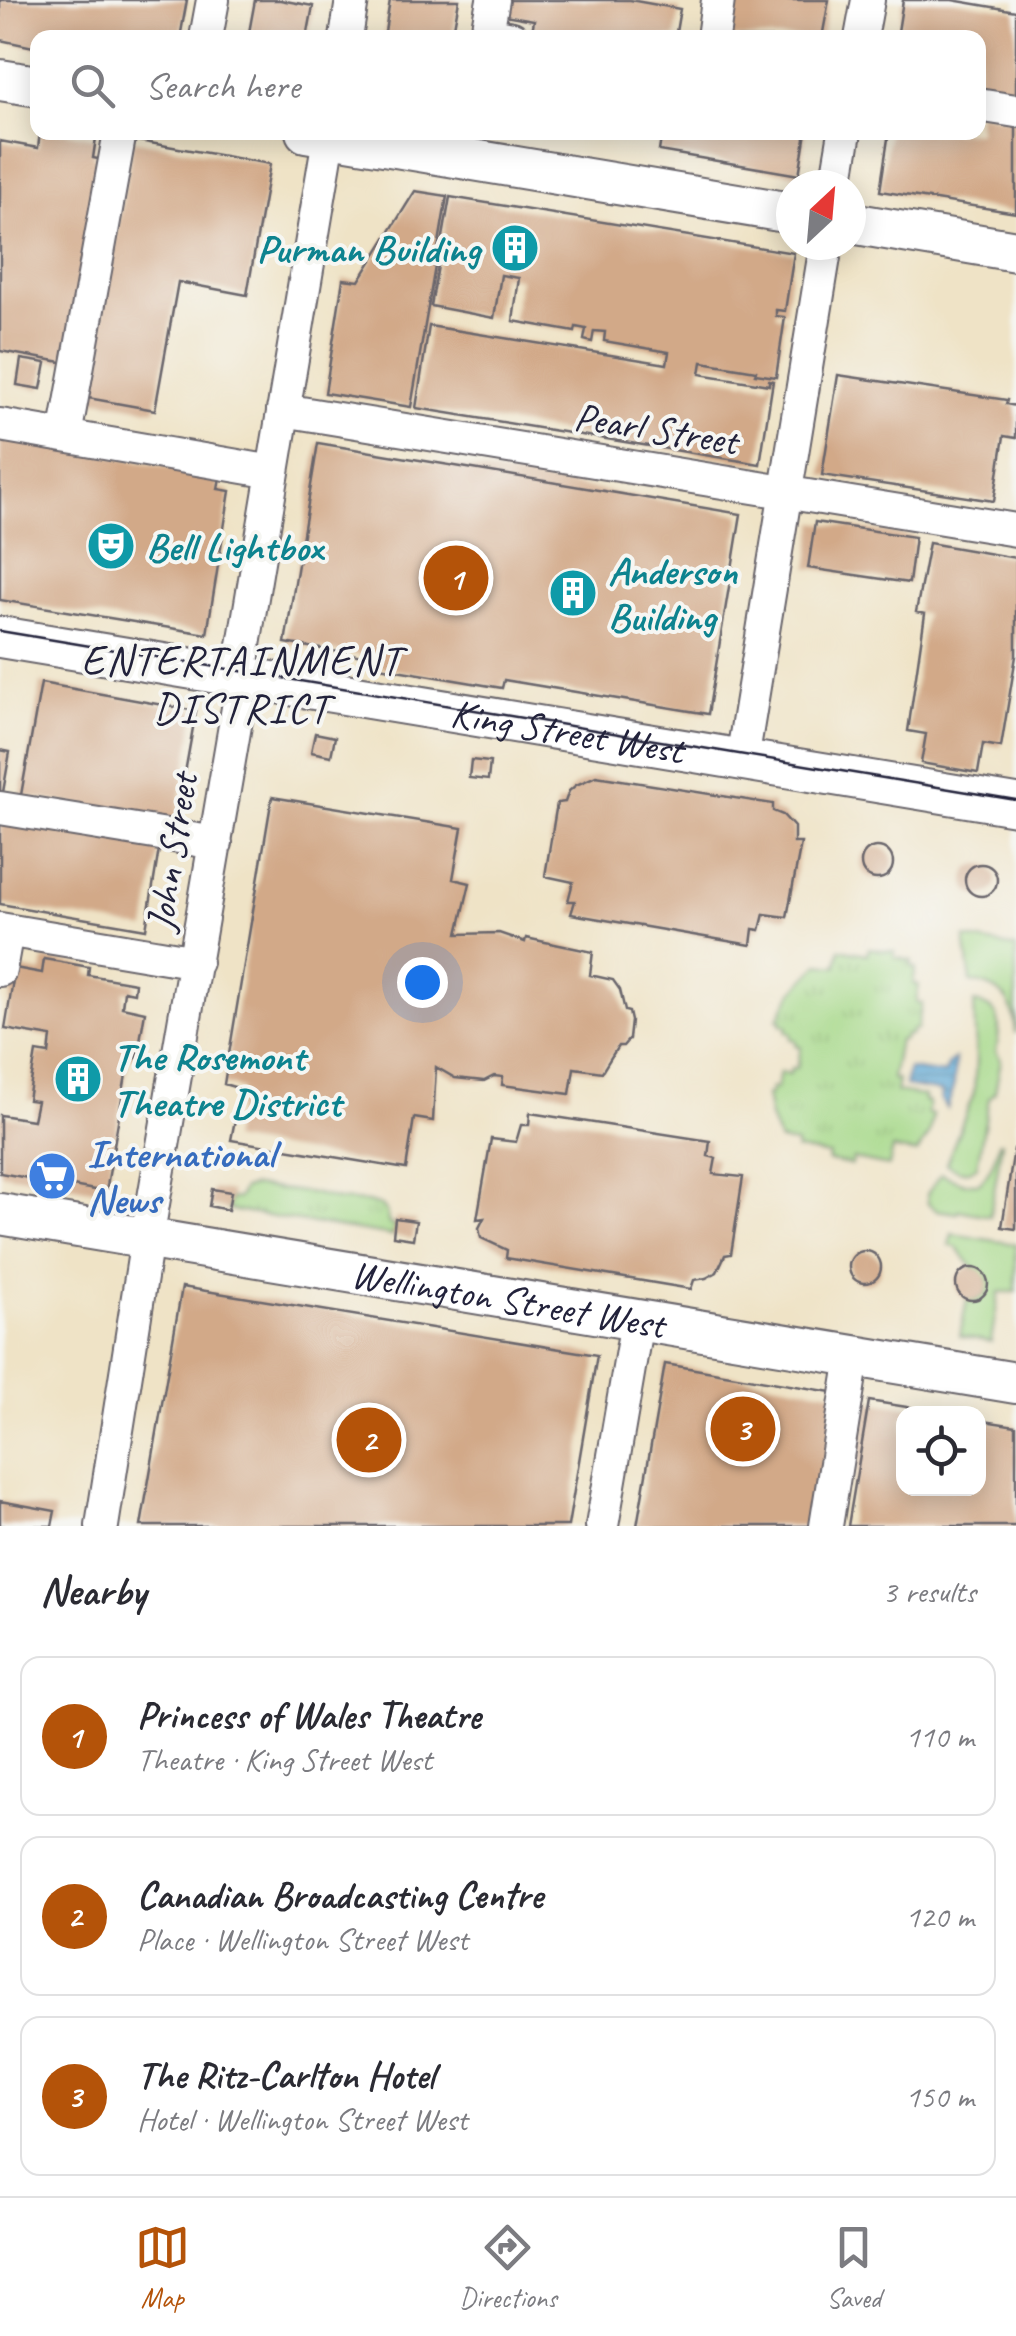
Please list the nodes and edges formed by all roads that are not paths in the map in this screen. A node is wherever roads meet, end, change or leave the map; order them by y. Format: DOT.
graph roads {
  1 [pos="213,0"];
  2 [pos="352,0"];
  3 [pos="493,0"];
  4 [pos="718,0"];
  5 [pos="868,0"];
  6 [pos="207,30"];
  7 [pos="347,30"];
  8 [pos="488,30"];
  9 [pos="714,30"];
  10 [pos="862,30"];
  11 [pos="0,80"];
  12 [pos="30,85"];
  13 [pos="986,106"];
  14 [pos="1016,111"];
  15 [pos="119,140"];
  16 [pos="321,140"];
  17 [pos="358,140"];
  18 [pos="844,140"];
  19 [pos="839,170"];
  20 [pos="776,210"];
  21 [pos="866,226"];
  22 [pos="1016,251"];
  23 [pos="824,260"];
  24 [pos="283,410"];
  25 [pos="0,425"];
  26 [pos="65,436"];
  27 [pos="273,472"];
  28 [pos="785,493"];
  29 [pos="1016,530"];
  30 [pos="0,636"];
  31 [pos="240,677"];
  32 [pos="742,760"];
  33 [pos="1016,805"];
  34 [pos="0,808"];
  35 [pos="216,843"];
  36 [pos="4,930"];
  37 [pos="196,962"];
  38 [pos="0,970"];
  39 [pos="0,1214"];
  40 [pos="148,1239"];
  41 [pos="637,1321"];
  42 [pos="853,1358"];
  43 [pos="1016,1384"];
  44 [pos="102,1526"];
  45 [pos="602,1526"];
  46 [pos="826,1526"];
  1 -- 6 [label="street"];
  2 -- 7 [label="street"];
  3 -- 8 [label="street"];
  4 -- 9 [label="street"];
  5 -- 10 [label="street"];
  11 -- 12 [label="main road"];
  13 -- 14 [label="street"];
  15 -- 26 [label="street"];
  16 -- 24 [label="street, John Street"];
  17 -- 20 [label="main road"];
  18 -- 19 [label="street"];
  21 -- 22 [label="main road"];
  23 -- 28 [label="street"];
  24 -- 27 [label="street, John Street"];
  24 -- 28 [label="street, Pearl Street"];
  25 -- 26 [label="street"];
  26 -- 27 [label="street"];
  27 -- 31 [label="street, John Street"];
  28 -- 29 [label="street, Pearl Street"];
  28 -- 32 [label="street"];
  30 -- 31 [label="main road, King Street West"];
  31 -- 32 [label="main road, King Street West"];
  31 -- 35 [label="street, John Street"];
  32 -- 33 [label="main road, King Street West"];
  34 -- 35 [label="street"];
  35 -- 37 [label="street, John Street"];
  36 -- 37 [label="street"];
  36 -- 38 [label="street"];
  37 -- 40 [label="street, John Street"];
  39 -- 40 [label="main road, Wellington Street West"];
  40 -- 41 [label="main road, Wellington Street West"];
  40 -- 44 [label="street, John Street"];
  41 -- 42 [label="main road, Wellington Street West"];
  41 -- 45 [label="street"];
  42 -- 43 [label="main road, Wellington Street West"];
  42 -- 46 [label="street"];
}
